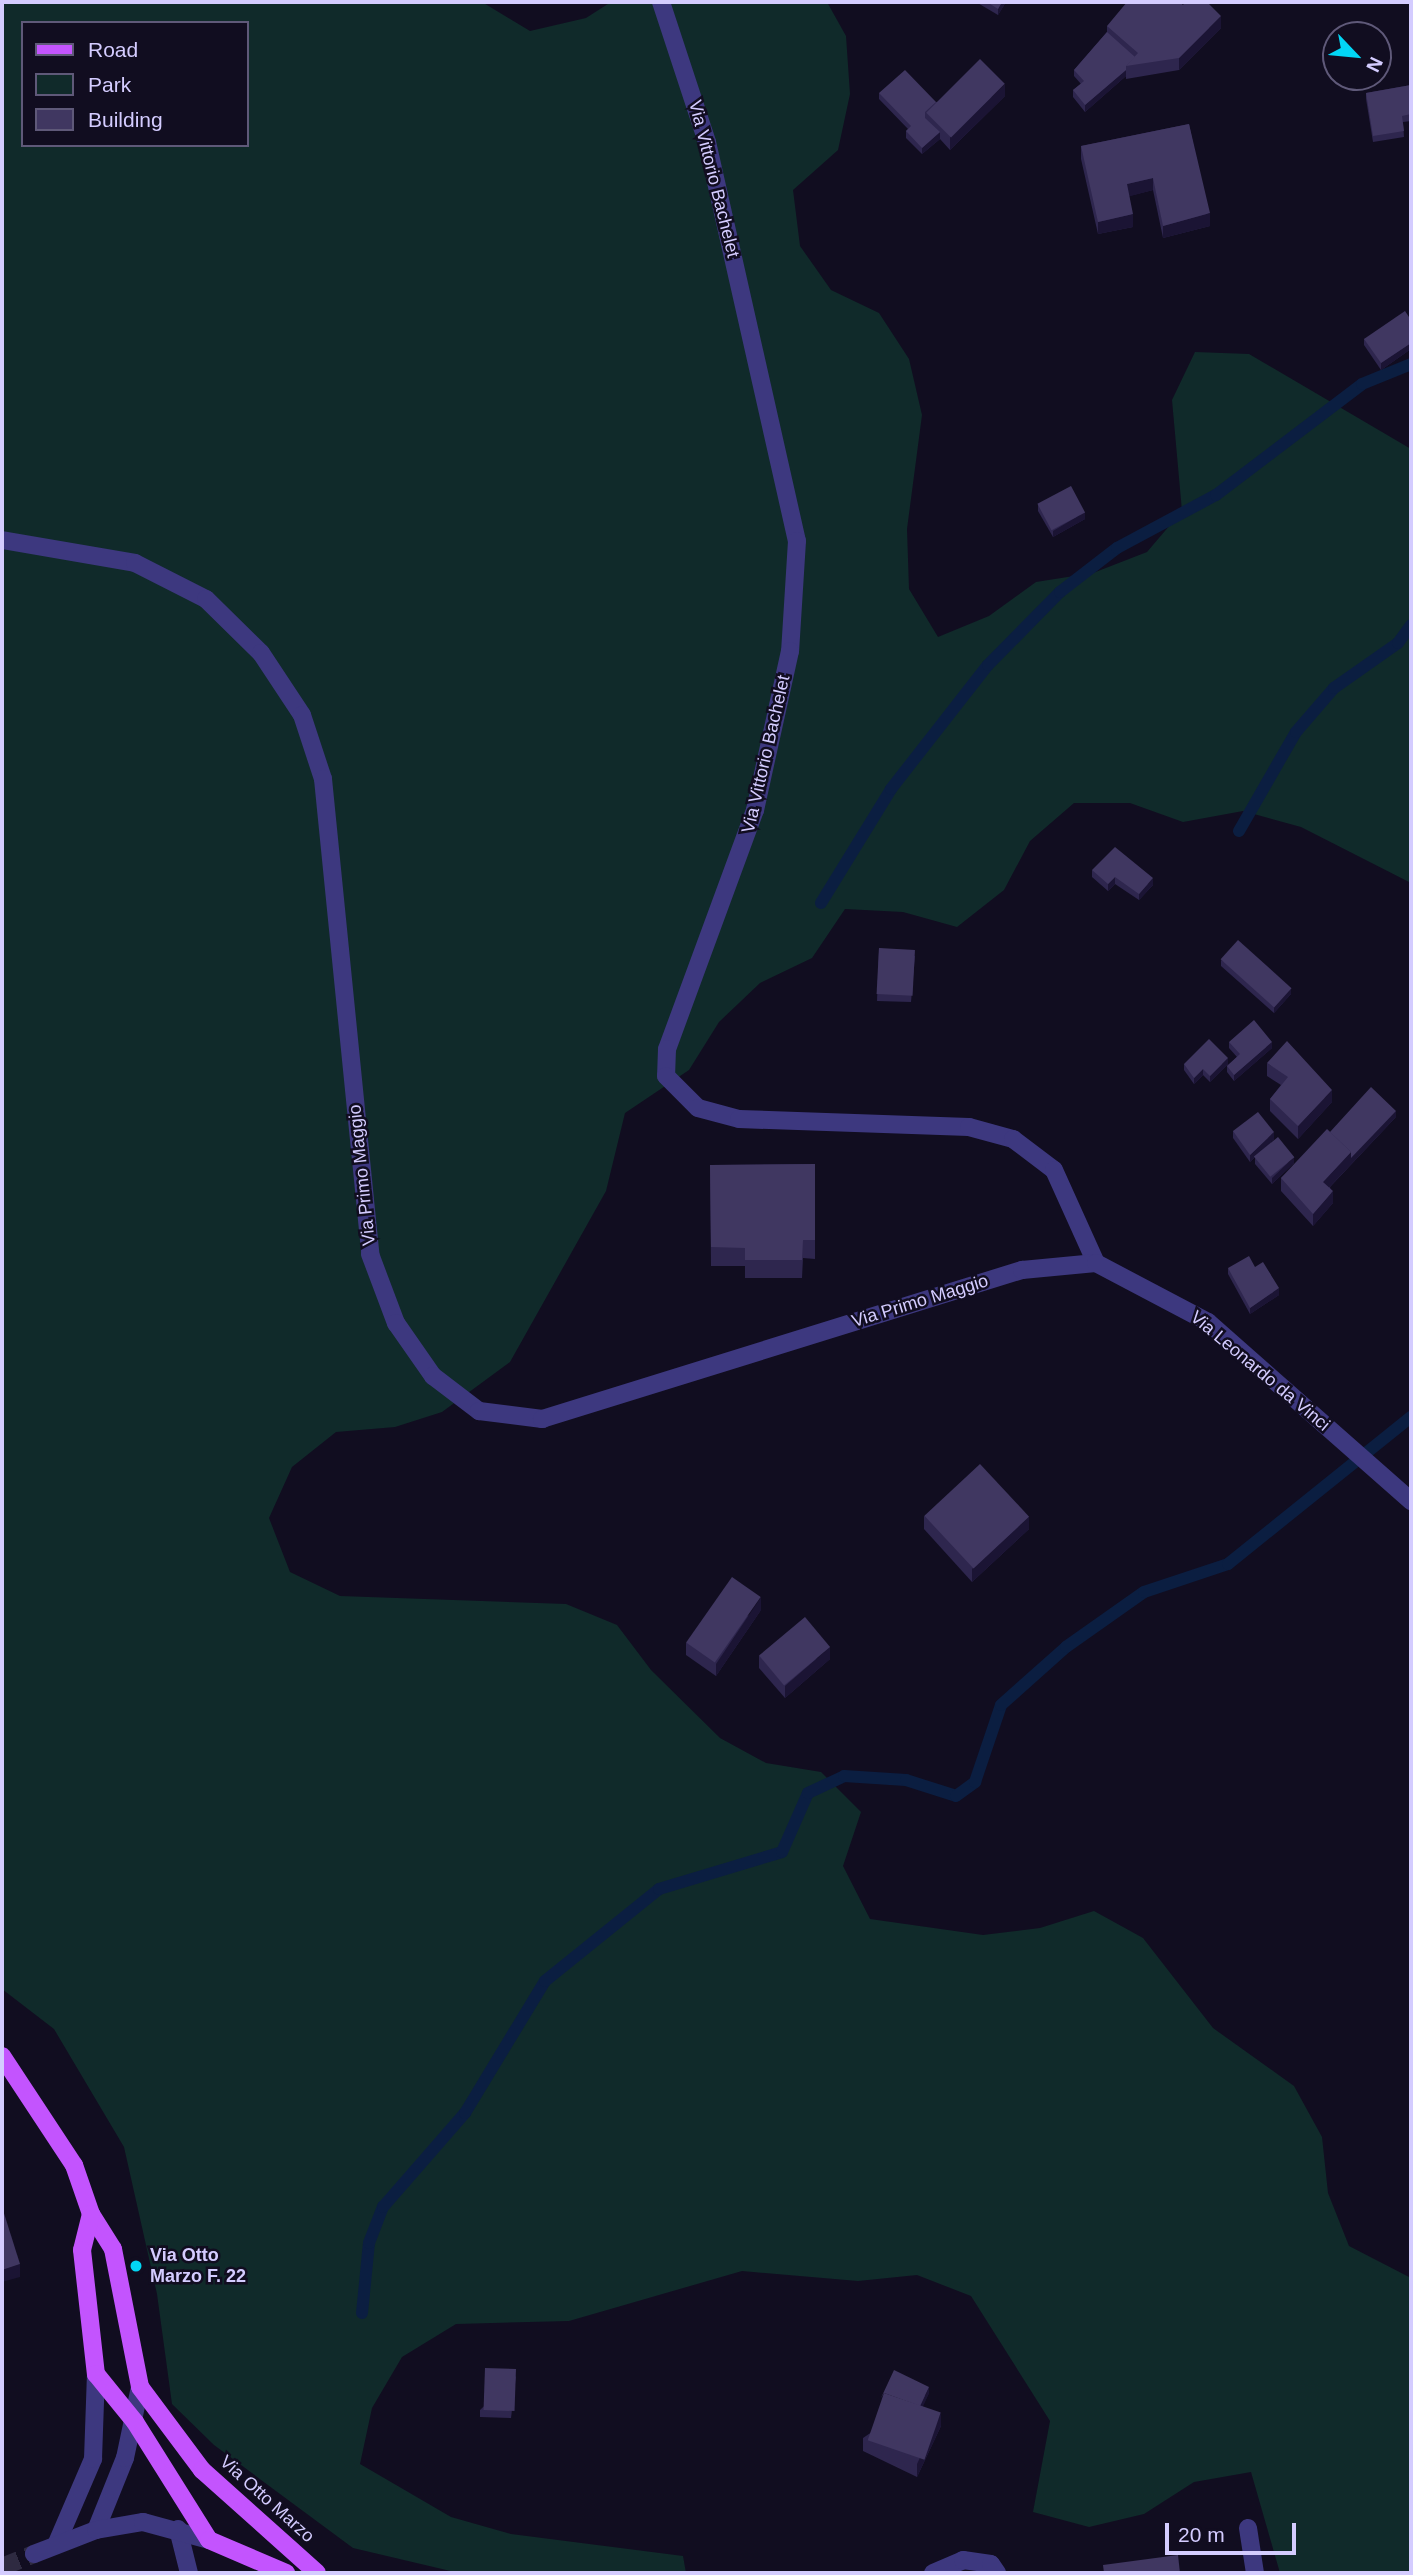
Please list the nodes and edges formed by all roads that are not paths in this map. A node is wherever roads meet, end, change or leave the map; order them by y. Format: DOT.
graph roads {
  1 [pos="661,2"];
  2 [pos="2,540"];
  3 [pos="1096,1263"];
  4 [pos="1411,1501"];
  5 [pos="2,2056"];
  6 [pos="92,2214"];
  7 [pos="96,2374"];
  8 [pos="140,2387"];
  9 [pos="135,2422"];
  10 [pos="1248,2528"];
  11 [pos="178,2529"];
  12 [pos="96,2530"];
  13 [pos="209,2540"];
  14 [pos="56,2545"];
  15 [pos="34,2554"];
  16 [pos="189,2573"];
  17 [pos="286,2573"];
  18 [pos="317,2573"];
  19 [pos="933,2573"];
  20 [pos="997,2573"];
  21 [pos="1255,2573"];
  1 -- 3 [label="street, Via Vittorio Bachelet"];
  2 -- 3 [label="street, Via Primo Maggio"];
  3 -- 4 [label="street, Via Leonardo da Vinci"];
  5 -- 6 [label="main road, Via Otto Marzo"];
  6 -- 7 [label="main road"];
  6 -- 8 [label="main road, Via Otto Marzo"];
  7 -- 9 [label="main road"];
  7 -- 14 [label="street"];
  8 -- 9 [label="street, Via Otto Marzo"];
  8 -- 18 [label="main road, Via Otto Marzo"];
  9 -- 12 [label="street, Via Otto Marzo"];
  9 -- 13 [label="main road"];
  10 -- 21 [label="street"];
  11 -- 12 [label="street"];
  11 -- 13 [label="street"];
  11 -- 16 [label="street"];
  12 -- 14 [label="street"];
  13 -- 17 [label="main road"];
  14 -- 15 [label="street"];
  19 -- 20 [label="street"];
}
